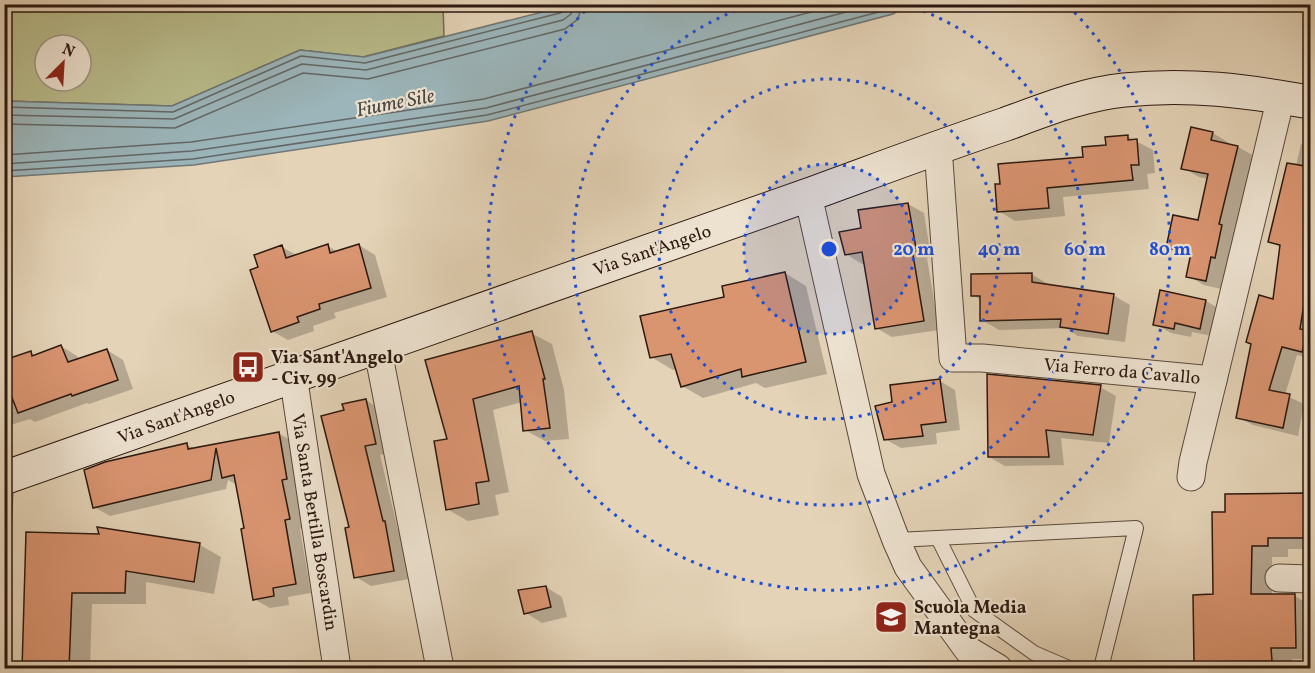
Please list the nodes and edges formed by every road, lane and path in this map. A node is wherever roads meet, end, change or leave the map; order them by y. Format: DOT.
graph roads {
  1 [pos="1296,99"];
  2 [pos="938,147"];
  3 [pos="808,195"];
  4 [pos="377,346"];
  5 [pos="293,375"];
  6 [pos="1213,380"];
  7 [pos="1191,477"];
  8 [pos="5,478"];
  9 [pos="4,530"];
  10 [pos="938,538"];
  11 [pos="896,540"];
  12 [pos="1279,578"];
  13 [pos="1311,579"];
  14 [pos="337,669"];
  15 [pos="440,669"];
  16 [pos="998,669"];
  17 [pos="1069,669"];
  18 [pos="1101,669"];
  1 -- 2 [label="street, Via Sant'Angelo"];
  1 -- 6 [label="street, Via Ferro da Cavallo"];
  2 -- 3 [label="street, Via Sant'Angelo"];
  2 -- 6 [label="street, Via Ferro da Cavallo"];
  3 -- 4 [label="street, Via Sant'Angelo"];
  3 -- 11 [label="street"];
  4 -- 5 [label="street, Via Sant'Angelo"];
  4 -- 15 [label="street"];
  5 -- 8 [label="street, Via Sant'Angelo"];
  5 -- 14 [label="street, Via Santa Bertilla Boscardin"];
  6 -- 7 [label="street"];
  8 -- 9 [label="lane"];
  10 -- 11 [label="lane"];
  10 -- 17 [label="lane"];
  10 -- 18 [label="lane"];
  11 -- 16 [label="street"];
  12 -- 13 [label="street"];
}
